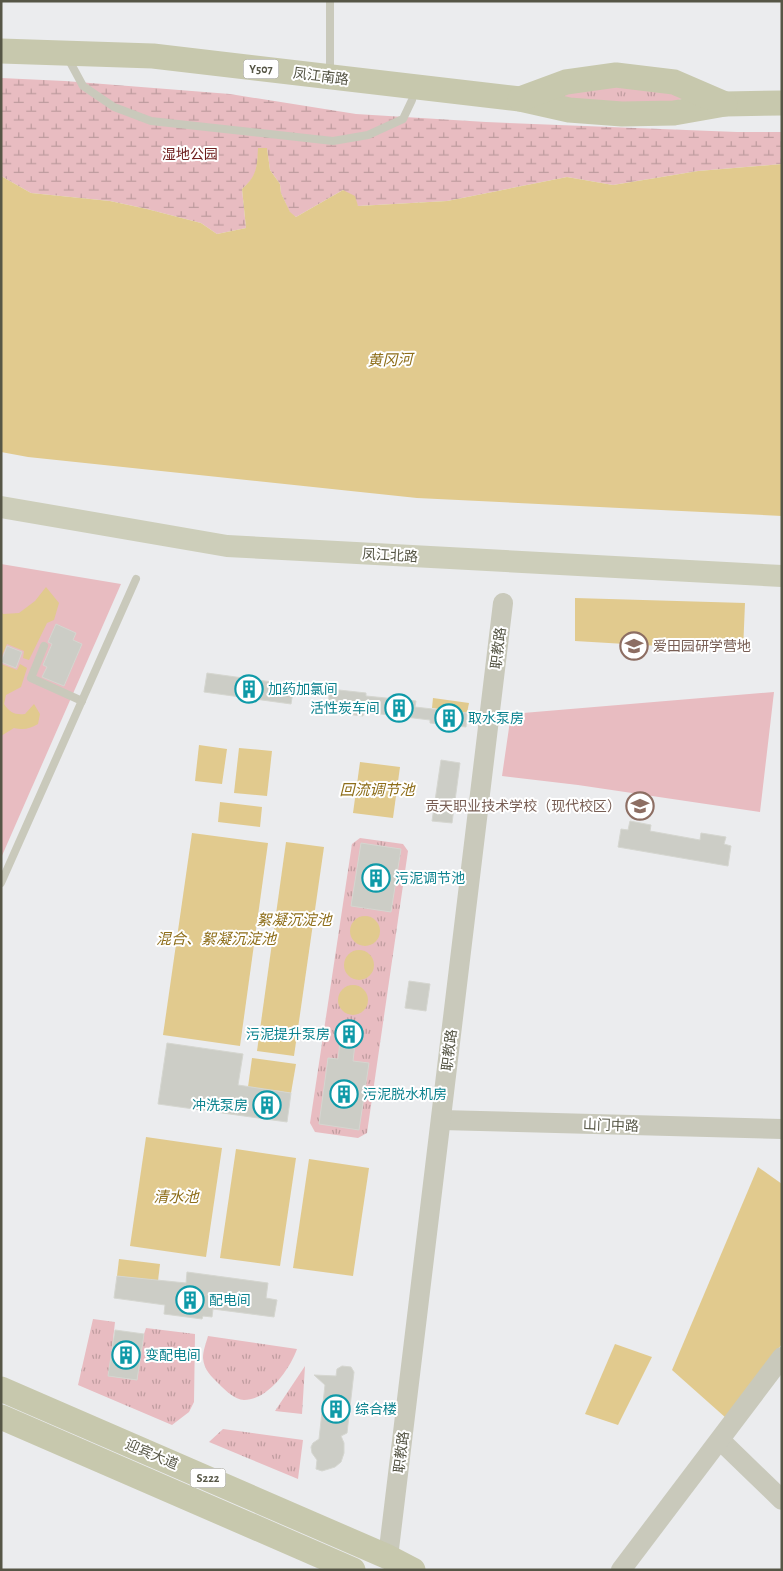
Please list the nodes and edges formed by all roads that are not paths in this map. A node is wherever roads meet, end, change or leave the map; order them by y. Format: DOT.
graph roads {
  1 [pos="330,1"];
  2 [pos="1,52"];
  3 [pos="70,62"];
  4 [pos="330,71"];
  5 [pos="520,99"];
  6 [pos="412,100"];
  7 [pos="782,103"];
  8 [pos="725,104"];
  9 [pos="1,507"];
  10 [pos="782,576"];
  11 [pos="136,579"];
  12 [pos="503,603"];
  13 [pos="44,646"];
  14 [pos="82,701"];
  15 [pos="1,884"];
  16 [pos="441,1120"];
  17 [pos="782,1129"];
  18 [pos="782,1357"];
  19 [pos="1,1389"];
  20 [pos="1,1417"];
  21 [pos="720,1440"];
  22 [pos="782,1500"];
  23 [pos="388,1557"];
  24 [pos="353,1570"];
  25 [pos="413,1570"];
  26 [pos="621,1570"];
  1 -- 4 [label="lane"];
  2 -- 5 [label="main road, 凤江南路 / Y507"];
  3 -- 6 [label="lane"];
  5 -- 8 [label="main road, 凤江南路 / Y507"];
  5 -- 8 [label="main road, 凤江南路 / Y507"];
  7 -- 8 [label="main road, 凤江南路 / Y507"];
  9 -- 10 [label="main road, 凤江北路"];
  11 -- 14 [label="lane"];
  12 -- 16 [label="street, 职教路"];
  13 -- 14 [label="lane"];
  14 -- 15 [label="lane"];
  16 -- 17 [label="street, 山门中路"];
  16 -- 23 [label="street, 职教路"];
  18 -- 21 [label="street"];
  19 -- 23 [label="main road, 迎宾大道 / S222"];
  20 -- 24 [label="main road, 迎宾大道 / S222"];
  21 -- 22 [label="street"];
  21 -- 26 [label="street"];
  23 -- 25 [label="main road, 迎宾大道 / S222"];
}
